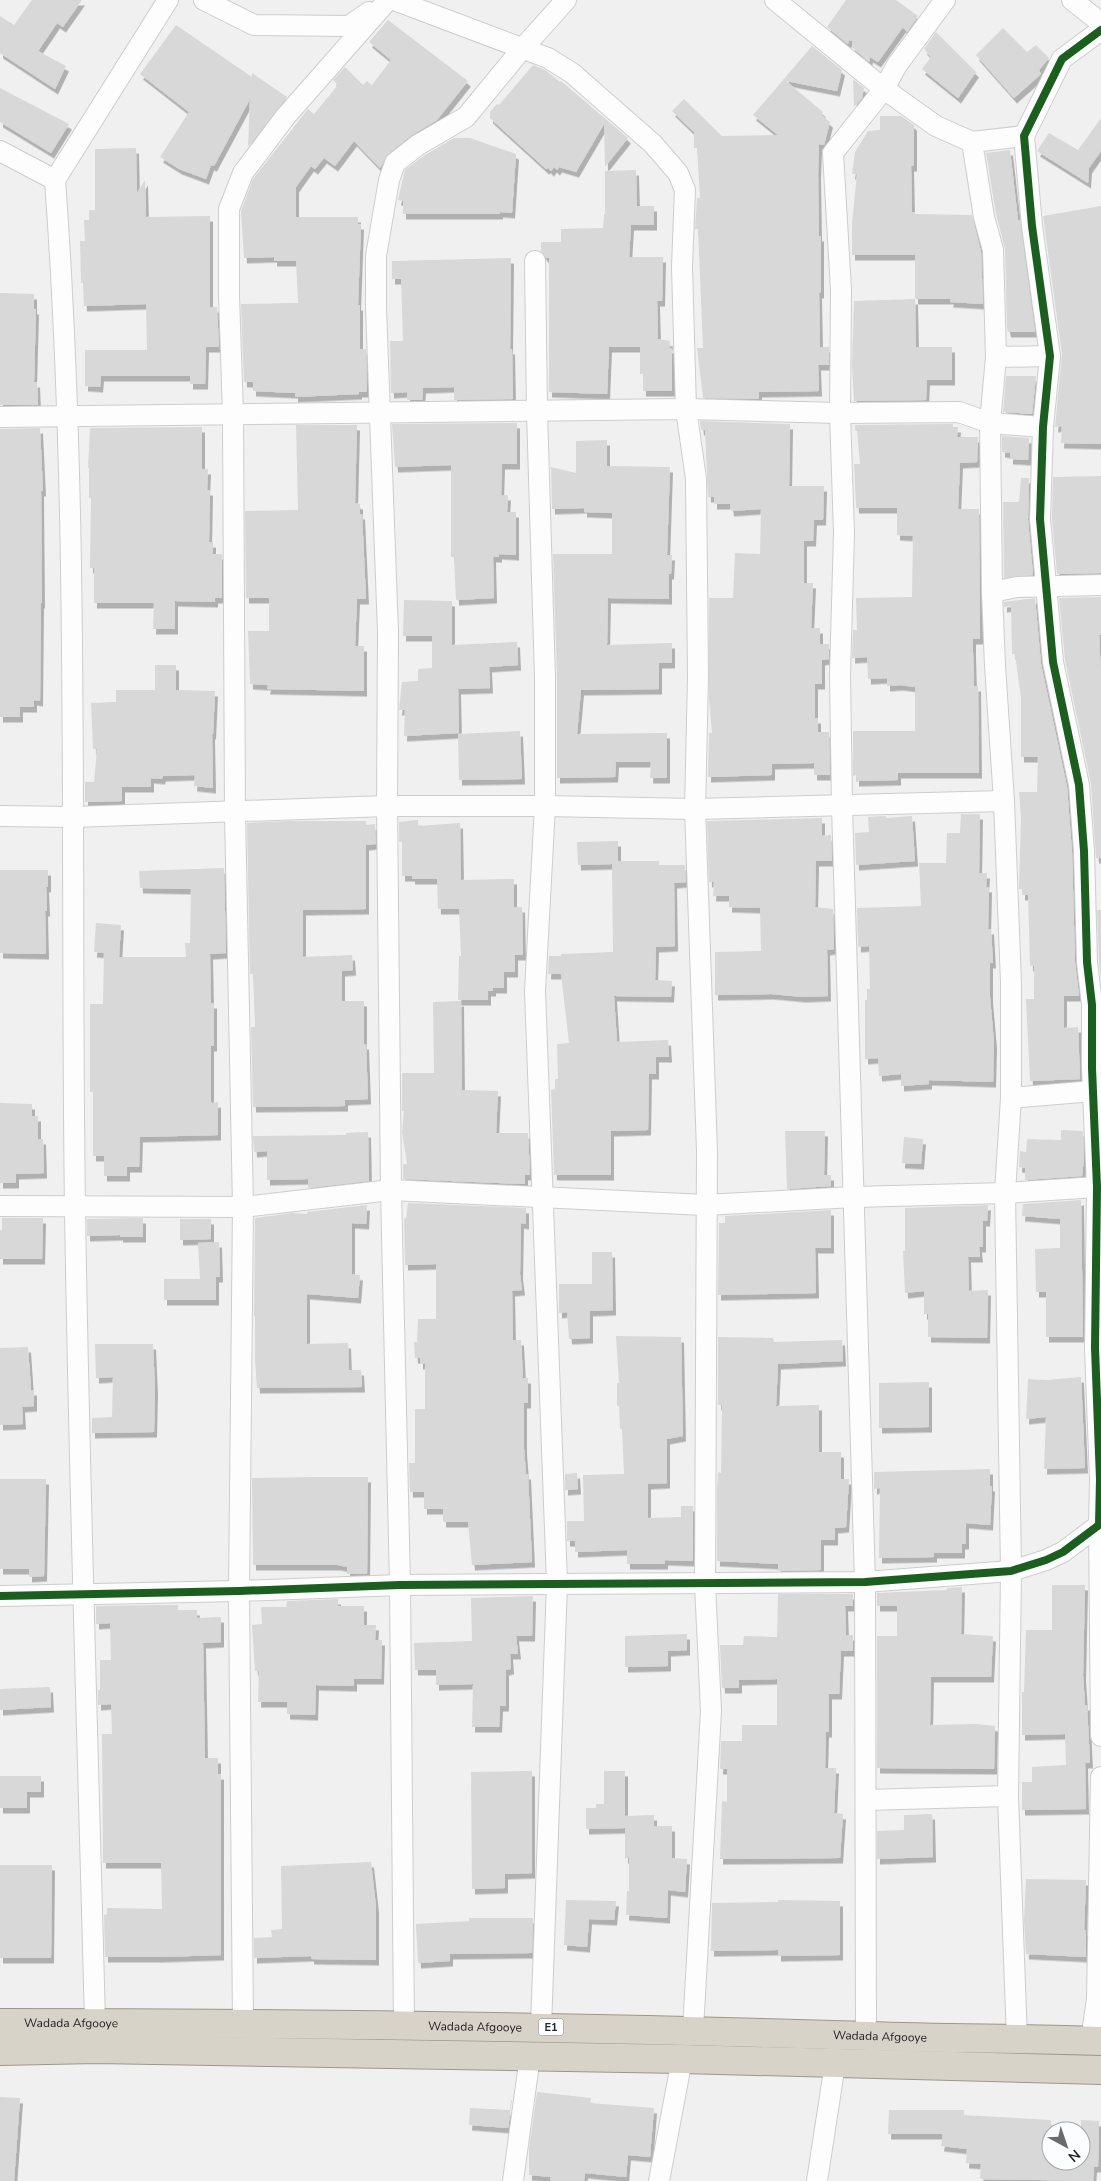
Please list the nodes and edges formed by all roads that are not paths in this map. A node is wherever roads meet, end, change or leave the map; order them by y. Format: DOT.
graph roads {
  1 [pos="168,0"];
  2 [pos="204,0"];
  3 [pos="387,0"];
  4 [pos="394,0"];
  5 [pos="566,0"];
  6 [pos="775,0"];
  7 [pos="945,0"];
  8 [pos="1072,0"];
  9 [pos="1101,23"];
  10 [pos="1101,30"];
  11 [pos="522,49"];
  12 [pos="884,89"];
  13 [pos="1024,136"];
  14 [pos="972,142"];
  15 [pos="0,151"];
  16 [pos="54,180"];
  17 [pos="535,261"];
  18 [pos="1050,356"];
  19 [pos="996,357"];
  20 [pos="686,409"];
  21 [pos="537,411"];
  22 [pos="840,413"];
  23 [pos="232,414"];
  24 [pos="380,414"];
  25 [pos="68,416"];
  26 [pos="0,417"];
  27 [pos="990,424"];
  28 [pos="1043,427"];
  29 [pos="1101,585"];
  30 [pos="1046,586"];
  31 [pos="992,592"];
  32 [pos="1004,801"];
  33 [pos="387,806"];
  34 [pos="545,806"];
  35 [pos="842,806"];
  36 [pos="695,810"];
  37 [pos="234,813"];
  38 [pos="0,816"];
  39 [pos="74,817"];
  40 [pos="1093,1091"];
  41 [pos="1011,1098"];
  42 [pos="1097,1187"];
  43 [pos="391,1190"];
  44 [pos="1006,1193"];
  45 [pos="854,1197"];
  46 [pos="542,1198"];
  47 [pos="705,1205"];
  48 [pos="0,1206"];
  49 [pos="75,1206"];
  50 [pos="243,1207"];
  51 [pos="1098,1348"];
  52 [pos="1099,1525"];
  53 [pos="1012,1571"];
  54 [pos="865,1582"];
  55 [pos="557,1583"];
  56 [pos="705,1584"];
  57 [pos="400,1585"];
  58 [pos="239,1591"];
  59 [pos="84,1594"];
  60 [pos="0,1596"];
  61 [pos="1100,1678"];
  62 [pos="1101,1736"];
  63 [pos="1101,1776"];
  64 [pos="1008,1796"];
  65 [pos="866,1800"];
  66 [pos="0,2023"];
  67 [pos="95,2023"];
  68 [pos="243,2023"];
  69 [pos="404,2025"];
  70 [pos="541,2027"];
  71 [pos="693,2030"];
  72 [pos="866,2036"];
  73 [pos="1017,2040"];
  74 [pos="1096,2041"];
  75 [pos="0,2051"];
  76 [pos="530,2056"];
  77 [pos="682,2059"];
  78 [pos="836,2064"];
  79 [pos="1101,2070"];
  80 [pos="513,2181"];
  81 [pos="659,2181"];
  82 [pos="817,2181"];
  1 -- 16 [label="street"];
  2 -- 3 [label="street"];
  3 -- 23 [label="street"];
  4 -- 11 [label="street"];
  5 -- 11 [label="street"];
  6 -- 12 [label="street"];
  7 -- 12 [label="street"];
  8 -- 9 [label="street"];
  10 -- 13 [label="street"];
  11 -- 20 [label="street"];
  11 -- 24 [label="street"];
  12 -- 14 [label="street"];
  12 -- 22 [label="street"];
  13 -- 14 [label="street"];
  13 -- 18 [label="street"];
  14 -- 19 [label="street"];
  15 -- 16 [label="street"];
  16 -- 25 [label="street"];
  17 -- 21 [label="street"];
  18 -- 19 [label="street"];
  18 -- 28 [label="street"];
  19 -- 27 [label="street"];
  20 -- 21 [label="street"];
  20 -- 22 [label="street"];
  20 -- 36 [label="street"];
  21 -- 24 [label="street"];
  21 -- 34 [label="street"];
  22 -- 27 [label="street"];
  22 -- 35 [label="street"];
  23 -- 24 [label="street"];
  23 -- 25 [label="street"];
  23 -- 37 [label="street"];
  24 -- 33 [label="street"];
  25 -- 26 [label="street"];
  25 -- 39 [label="street"];
  27 -- 28 [label="street"];
  27 -- 31 [label="street"];
  28 -- 30 [label="street"];
  29 -- 30 [label="street"];
  30 -- 31 [label="street"];
  30 -- 40 [label="street"];
  31 -- 32 [label="street"];
  32 -- 35 [label="street"];
  32 -- 41 [label="street"];
  33 -- 34 [label="street"];
  33 -- 37 [label="street"];
  33 -- 43 [label="street"];
  34 -- 36 [label="street"];
  34 -- 46 [label="street"];
  35 -- 36 [label="street"];
  35 -- 45 [label="street"];
  36 -- 47 [label="street"];
  37 -- 39 [label="street"];
  37 -- 50 [label="street"];
  38 -- 39 [label="street"];
  39 -- 49 [label="street"];
  40 -- 41 [label="street"];
  40 -- 42 [label="street"];
  41 -- 44 [label="street"];
  42 -- 44 [label="street"];
  42 -- 51 [label="street"];
  43 -- 46 [label="street"];
  43 -- 50 [label="street"];
  43 -- 57 [label="street"];
  44 -- 45 [label="street"];
  44 -- 53 [label="street"];
  45 -- 47 [label="street"];
  45 -- 54 [label="street"];
  46 -- 47 [label="street"];
  46 -- 55 [label="street"];
  47 -- 56 [label="street"];
  48 -- 49 [label="street"];
  49 -- 50 [label="street"];
  49 -- 59 [label="street"];
  50 -- 58 [label="street"];
  51 -- 52 [label="street"];
  52 -- 53 [label="street"];
  52 -- 61 [label="street"];
  53 -- 54 [label="street"];
  53 -- 64 [label="street"];
  54 -- 56 [label="street"];
  54 -- 65 [label="street"];
  55 -- 56 [label="street"];
  55 -- 57 [label="street"];
  55 -- 70 [label="street"];
  56 -- 71 [label="street"];
  57 -- 58 [label="street"];
  57 -- 69 [label="street"];
  58 -- 59 [label="street"];
  58 -- 68 [label="street"];
  59 -- 60 [label="street"];
  59 -- 67 [label="street"];
  61 -- 62 [label="street"];
  63 -- 74 [label="street"];
  64 -- 65 [label="street"];
  64 -- 73 [label="street"];
  65 -- 72 [label="street"];
  66 -- 67 [label="highway, Wadada Afgooye / E1"];
  67 -- 68 [label="highway, Wadada Afgooye / E1"];
  68 -- 69 [label="highway, Wadada Afgooye / E1"];
  69 -- 70 [label="highway, Wadada Afgooye / E1"];
  70 -- 71 [label="highway, Wadada Afgooye / E1"];
  71 -- 72 [label="highway, Wadada Afgooye / E1"];
  72 -- 73 [label="highway, Wadada Afgooye / E1"];
  73 -- 74 [label="highway, Wadada Afgooye / E1"];
  75 -- 76 [label="highway"];
  76 -- 77 [label="highway"];
  76 -- 80 [label="street"];
  77 -- 78 [label="highway"];
  77 -- 81 [label="street"];
  78 -- 79 [label="highway"];
  78 -- 82 [label="street"];
}
